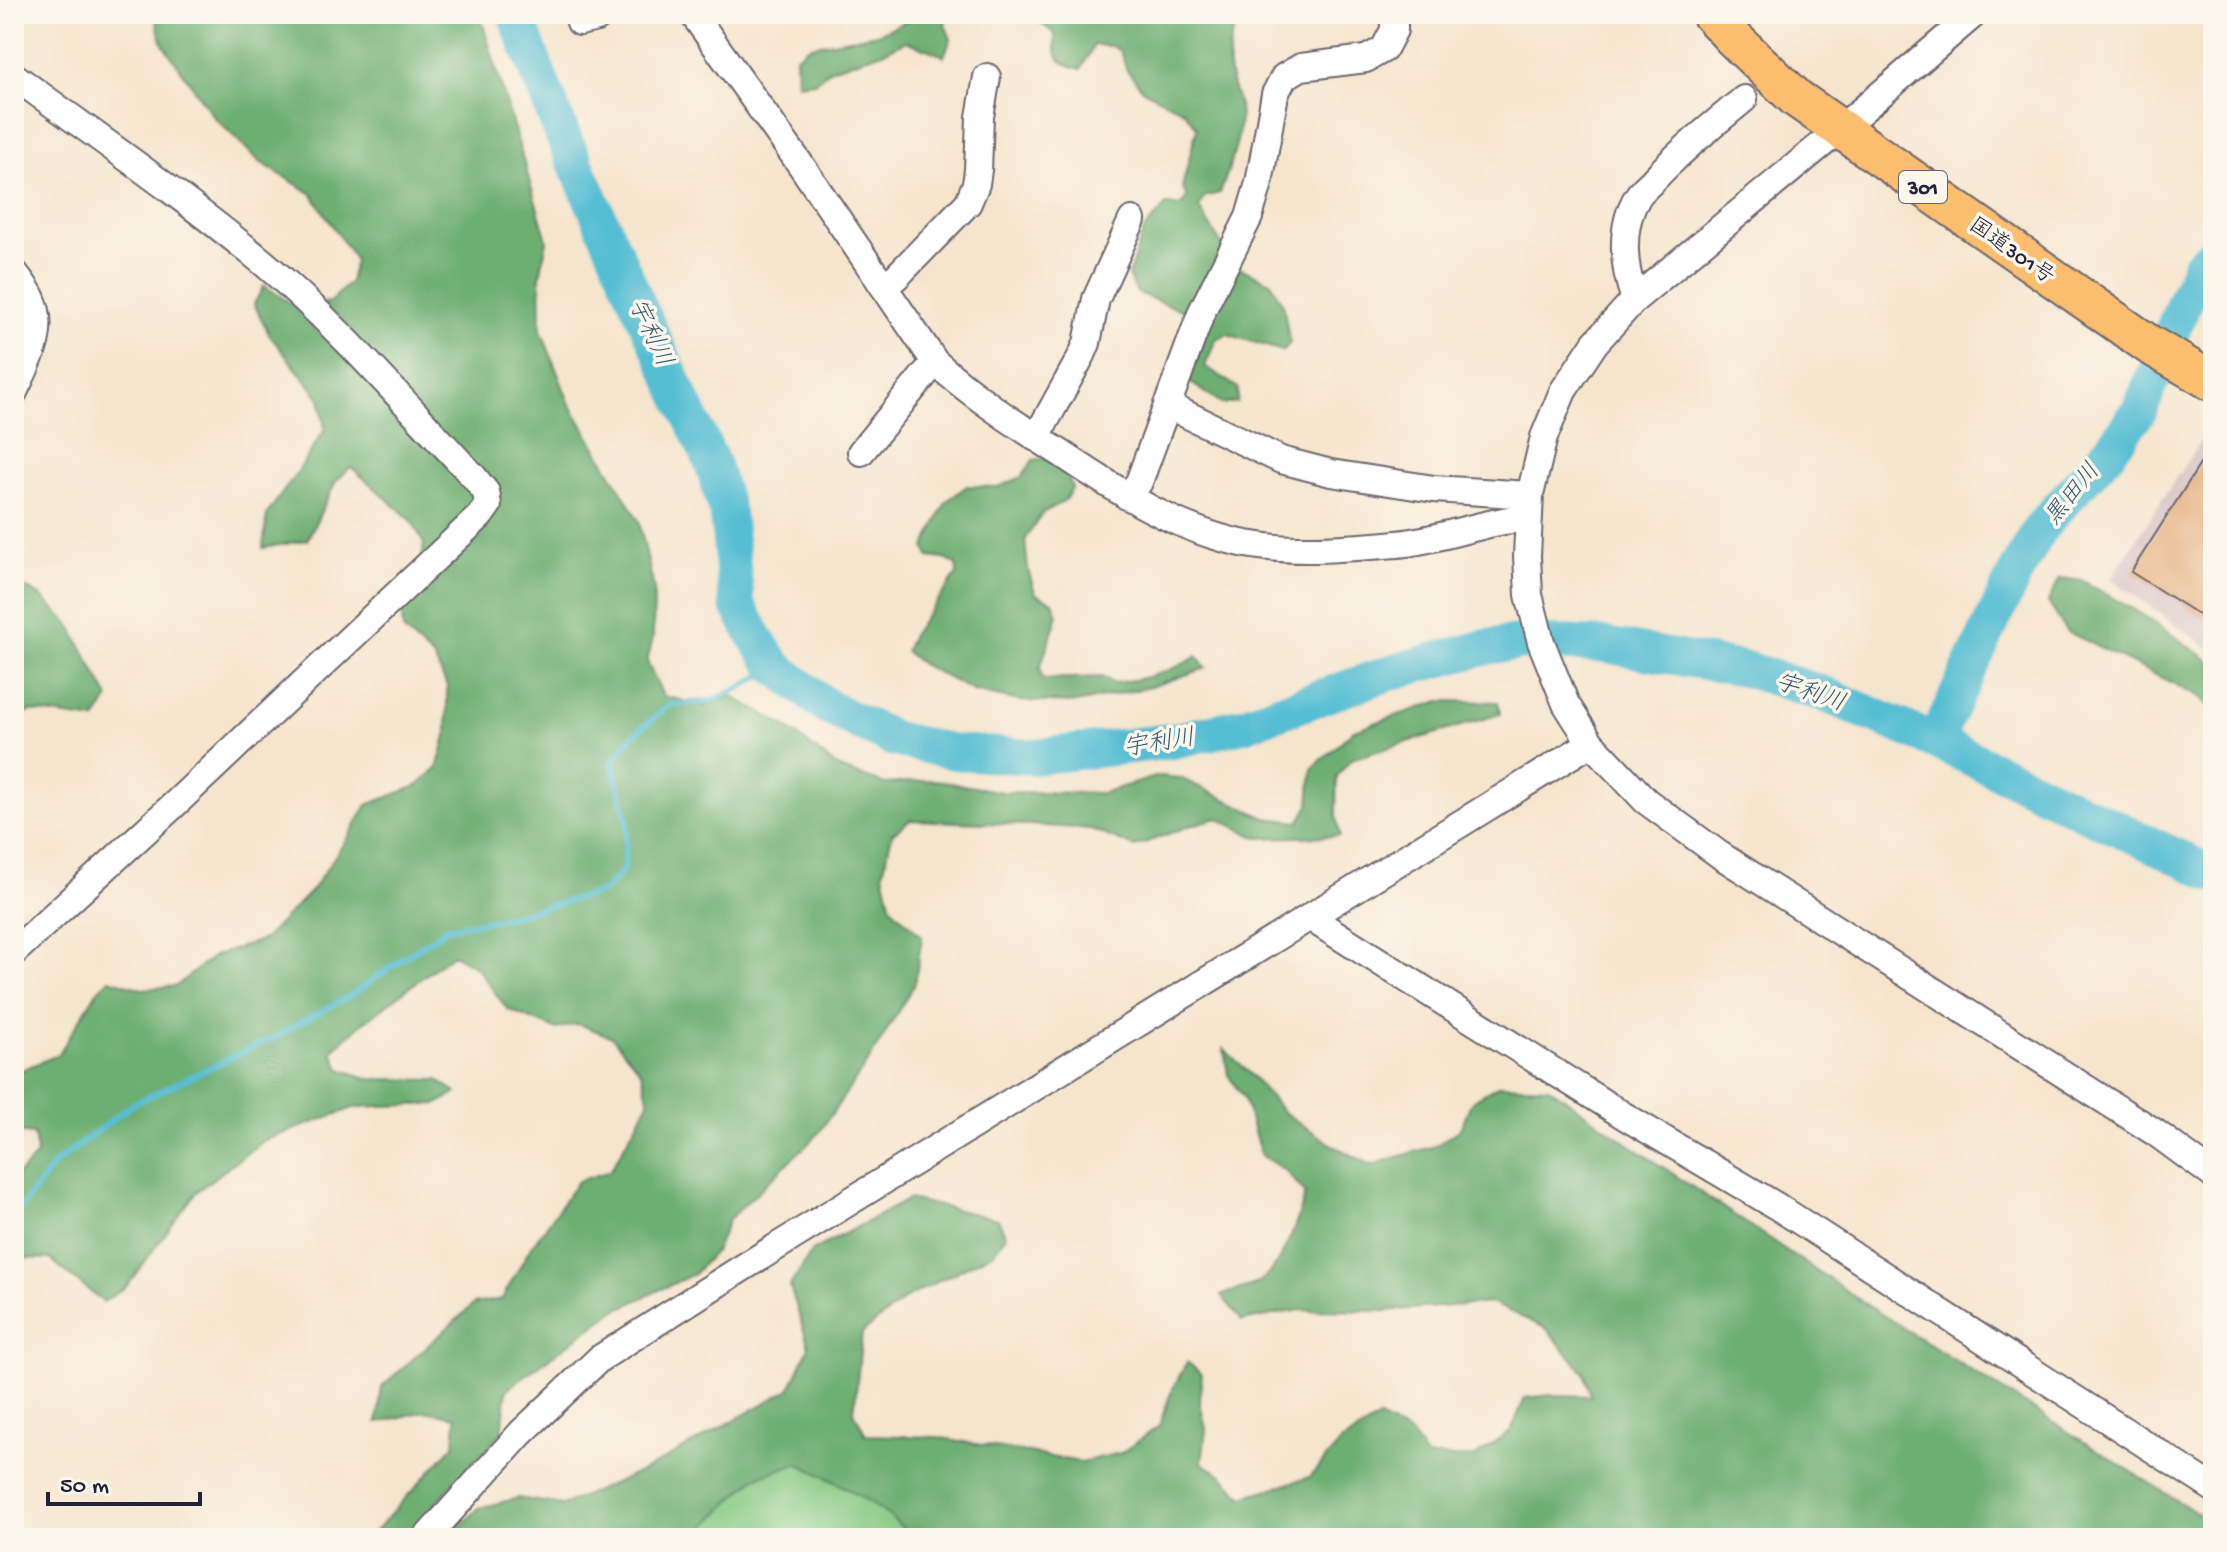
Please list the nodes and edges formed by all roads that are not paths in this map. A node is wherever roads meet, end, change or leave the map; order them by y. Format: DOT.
graph roads {
  1 [pos="693,14"];
  2 [pos="1394,14"];
  3 [pos="1711,14"];
  4 [pos="1974,14"];
  5 [pos="14,76"];
  6 [pos="987,77"];
  7 [pos="1744,99"];
  8 [pos="1839,130"];
  9 [pos="1132,220"];
  10 [pos="14,272"];
  11 [pos="883,286"];
  12 [pos="1635,299"];
  13 [pos="935,362"];
  14 [pos="2203,376"];
  15 [pos="14,392"];
  16 [pos="1167,405"];
  17 [pos="1036,438"];
  18 [pos="861,452"];
  19 [pos="1128,497"];
  20 [pos="1529,507"];
  21 [pos="1591,743"];
  22 [pos="1312,915"];
  23 [pos="14,952"];
  24 [pos="2213,1175"];
  25 [pos="2213,1488"];
  26 [pos="426,1538"];
  1 -- 11 [label="street"];
  2 -- 16 [label="street"];
  3 -- 8 [label="highway, 国道301号 / 301"];
  4 -- 8 [label="street"];
  5 -- 23 [label="street"];
  6 -- 11 [label="street"];
  7 -- 12 [label="street"];
  8 -- 12 [label="street"];
  8 -- 14 [label="highway, 国道301号 / 301"];
  9 -- 17 [label="street"];
  10 -- 15 [label="street"];
  11 -- 13 [label="street"];
  12 -- 20 [label="street"];
  13 -- 17 [label="street"];
  13 -- 18 [label="street"];
  16 -- 19 [label="street"];
  16 -- 20 [label="street"];
  17 -- 19 [label="street"];
  19 -- 20 [label="street"];
  20 -- 21 [label="street"];
  21 -- 22 [label="street"];
  21 -- 24 [label="street"];
  22 -- 25 [label="street"];
  22 -- 26 [label="street"];
}
